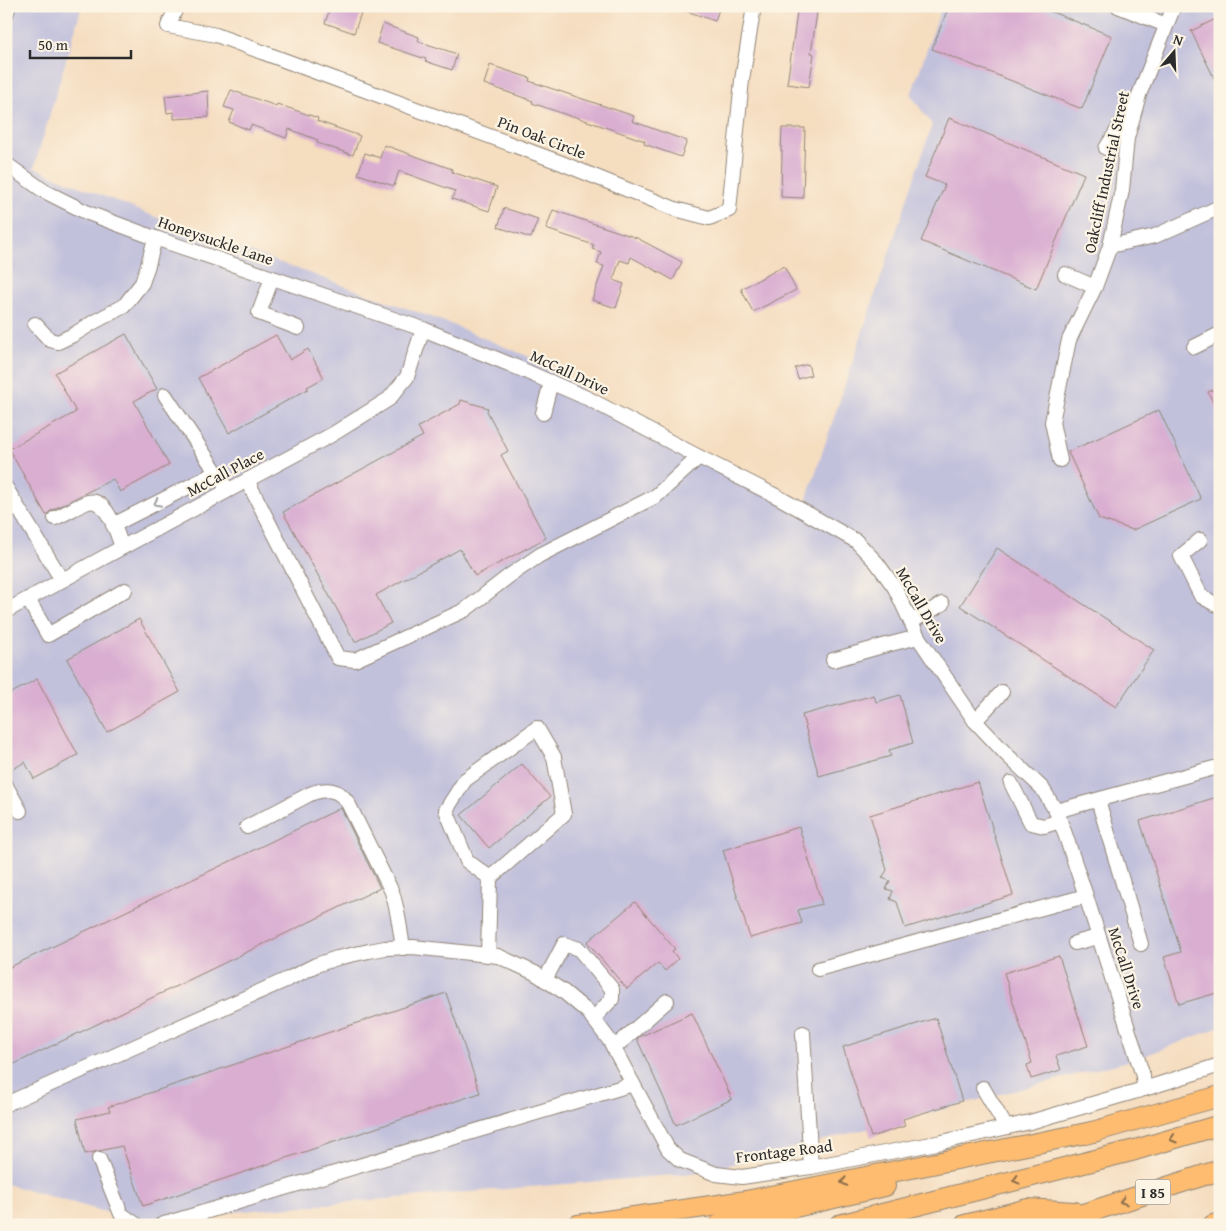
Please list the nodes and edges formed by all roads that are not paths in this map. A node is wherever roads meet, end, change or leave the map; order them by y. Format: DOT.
graph roads {
  1 [pos="9,6"];
  2 [pos="177,6"];
  3 [pos="754,6"];
  4 [pos="1118,6"];
  5 [pos="1174,6"];
  6 [pos="6,14"];
  7 [pos="1166,25"];
  8 [pos="1139,95"];
  9 [pos="1106,148"];
  10 [pos="6,164"];
  11 [pos="1220,207"];
  12 [pos="155,238"];
  13 [pos="1110,246"];
  14 [pos="1065,274"];
  15 [pos="272,278"];
  16 [pos="1095,287"];
  17 [pos="35,324"];
  18 [pos="298,328"];
  19 [pos="423,329"];
  20 [pos="1220,334"];
  21 [pos="1194,347"];
  22 [pos="551,382"];
  23 [pos="165,395"];
  24 [pos="543,413"];
  25 [pos="699,457"];
  26 [pos="1060,460"];
  27 [pos="215,472"];
  28 [pos="247,480"];
  29 [pos="6,488"];
  30 [pos="228,490"];
  31 [pos="55,518"];
  32 [pos="113,525"];
  33 [pos="1200,540"];
  34 [pos="122,547"];
  35 [pos="62,580"];
  36 [pos="125,590"];
  37 [pos="28,599"];
  38 [pos="942,604"];
  39 [pos="1220,606"];
  40 [pos="6,611"];
  41 [pos="911,622"];
  42 [pos="918,637"];
  43 [pos="833,660"];
  44 [pos="1002,692"];
  45 [pos="975,721"];
  46 [pos="1214,768"];
  47 [pos="1011,782"];
  48 [pos="6,786"];
  49 [pos="1098,800"];
  50 [pos="20,811"];
  51 [pos="1058,816"];
  52 [pos="247,827"];
  53 [pos="490,878"];
  54 [pos="1086,896"];
  55 [pos="1098,937"];
  56 [pos="1075,943"];
  57 [pos="1141,944"];
  58 [pos="408,948"];
  59 [pos="488,955"];
  60 [pos="818,969"];
  61 [pos="545,980"];
  62 [pos="667,1001"];
  63 [pos="593,1018"];
  64 [pos="803,1033"];
  65 [pos="614,1048"];
  66 [pos="1220,1065"];
  67 [pos="633,1084"];
  68 [pos="983,1088"];
  69 [pos="1144,1089"];
  70 [pos="1220,1096"];
  71 [pos="6,1104"];
  72 [pos="1220,1125"];
  73 [pos="1006,1127"];
  74 [pos="1097,1131"];
  75 [pos="99,1159"];
  76 [pos="811,1167"];
  77 [pos="1220,1170"];
  78 [pos="1086,1213"];
  79 [pos="1220,1223"];
  80 [pos="137,1225"];
  81 [pos="161,1225"];
  82 [pos="578,1225"];
  83 [pos="719,1225"];
  84 [pos="838,1225"];
  85 [pos="965,1225"];
  86 [pos="1049,1225"];
  87 [pos="1213,1225"];
  1 -- 6 [label="street"];
  2 -- 3 [label="street, Pin Oak Circle"];
  4 -- 7 [label="street"];
  5 -- 7 [label="street, Oakcliff Industrial Street"];
  7 -- 8 [label="street, Oakcliff Industrial Street"];
  8 -- 9 [label="street"];
  8 -- 13 [label="street, Oakcliff Industrial Street"];
  10 -- 12 [label="street, Honeysuckle Lane"];
  11 -- 13 [label="street"];
  12 -- 15 [label="street, Honeysuckle Lane"];
  12 -- 17 [label="street"];
  13 -- 16 [label="street, Oakcliff Industrial Street"];
  14 -- 16 [label="street"];
  15 -- 18 [label="street"];
  15 -- 19 [label="street, Honeysuckle Lane"];
  16 -- 26 [label="street, Oakcliff Industrial Street"];
  19 -- 22 [label="street, McCall Drive"];
  19 -- 28 [label="street, McCall Place"];
  20 -- 21 [label="street"];
  22 -- 24 [label="street"];
  22 -- 25 [label="street, McCall Drive"];
  23 -- 27 [label="street"];
  25 -- 28 [label="street"];
  25 -- 41 [label="street, McCall Drive"];
  27 -- 30 [label="street"];
  27 -- 32 [label="street, one-way"];
  28 -- 30 [label="street, McCall Place"];
  29 -- 35 [label="street"];
  30 -- 34 [label="street, McCall Place"];
  31 -- 32 [label="street"];
  32 -- 34 [label="street"];
  33 -- 39 [label="street"];
  34 -- 35 [label="street, McCall Place"];
  35 -- 37 [label="street, McCall Place"];
  36 -- 37 [label="street"];
  37 -- 40 [label="street, McCall Place"];
  38 -- 41 [label="street"];
  41 -- 42 [label="street, McCall Drive"];
  42 -- 43 [label="street"];
  42 -- 45 [label="street, McCall Drive"];
  44 -- 45 [label="street"];
  45 -- 51 [label="street, McCall Drive"];
  46 -- 49 [label="street"];
  47 -- 51 [label="street"];
  48 -- 50 [label="street"];
  49 -- 51 [label="street"];
  49 -- 57 [label="street"];
  51 -- 54 [label="street, McCall Drive"];
  52 -- 58 [label="street"];
  53 -- 53 [label="street"];
  53 -- 59 [label="street"];
  54 -- 55 [label="street, McCall Drive"];
  54 -- 60 [label="street"];
  55 -- 56 [label="street"];
  55 -- 69 [label="street, McCall Drive"];
  58 -- 59 [label="street, Frontage Road"];
  58 -- 71 [label="street, Frontage Road"];
  59 -- 61 [label="street, Frontage Road"];
  61 -- 63 [label="street, Frontage Road"];
  61 -- 63 [label="street"];
  62 -- 65 [label="street"];
  63 -- 65 [label="street, Frontage Road"];
  64 -- 76 [label="street"];
  65 -- 67 [label="street, Frontage Road"];
  66 -- 69 [label="street, Frontage Road"];
  67 -- 76 [label="street, Frontage Road"];
  67 -- 81 [label="street"];
  68 -- 73 [label="street"];
  69 -- 73 [label="street, Frontage Road"];
  70 -- 74 [label="highway"];
  72 -- 84 [label="highway, one-way"];
  73 -- 76 [label="street, Frontage Road"];
  74 -- 82 [label="highway, one-way"];
  74 -- 83 [label="highway"];
  75 -- 80 [label="street"];
  77 -- 78 [label="highway, I 85, one-way"];
  78 -- 85 [label="highway"];
  78 -- 86 [label="highway, I 85"];
  79 -- 87 [label="highway"];
}
